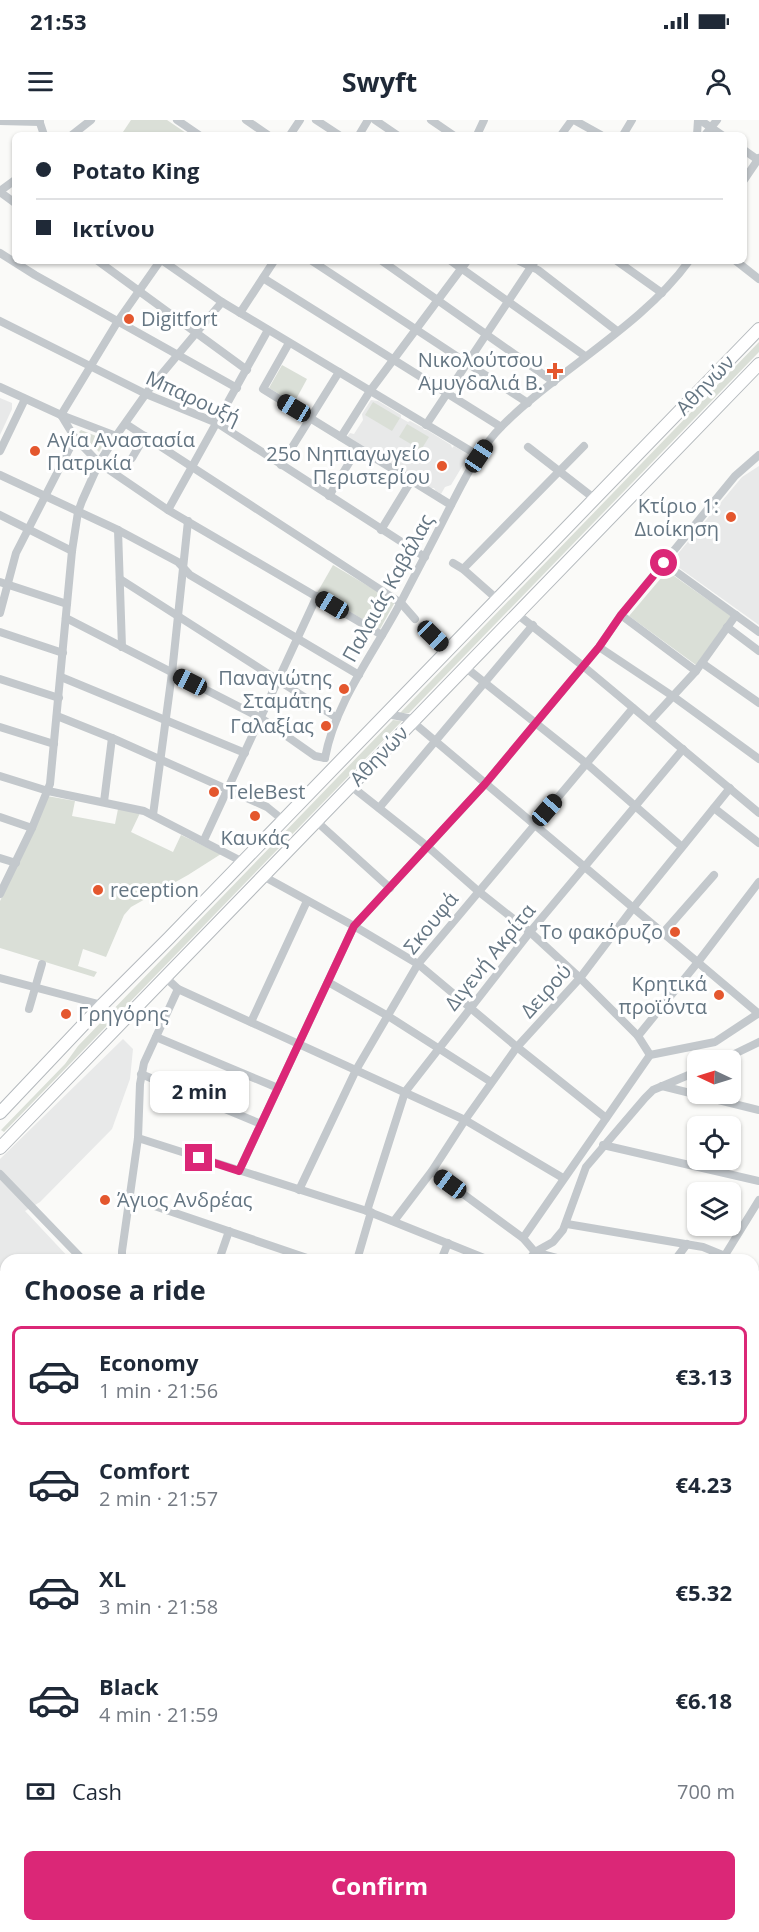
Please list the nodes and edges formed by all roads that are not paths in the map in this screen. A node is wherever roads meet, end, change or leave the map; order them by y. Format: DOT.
graph roads {
  1 [pos="91,120"];
  2 [pos="177,120"];
  3 [pos="246,120"];
  4 [pos="316,120"];
  5 [pos="375,120"];
  6 [pos="431,120"];
  7 [pos="573,120"];
  8 [pos="699,120"];
  9 [pos="717,120"];
  10 [pos="0,121"];
  11 [pos="40,121"];
  12 [pos="712,128"];
  13 [pos="76,132"];
  14 [pos="195,132"];
  15 [pos="264,132"];
  16 [pos="334,132"];
  17 [pos="393,132"];
  18 [pos="449,132"];
  19 [pos="563,132"];
  20 [pos="595,132"];
  21 [pos="708,132"];
  22 [pos="718,132"];
  23 [pos="758,159"];
  24 [pos="747,176"];
  25 [pos="12,182"];
  26 [pos="0,192"];
  27 [pos="19,264"];
  28 [pos="102,264"];
  29 [pos="159,264"];
  30 [pos="165,264"];
  31 [pos="272,264"];
  32 [pos="317,264"];
  33 [pos="386,264"];
  34 [pos="455,264"];
  35 [pos="465,264"];
  36 [pos="533,264"];
  37 [pos="621,264"];
  38 [pos="686,264"];
  39 [pos="740,264"];
  40 [pos="462,269"];
  41 [pos="263,278"];
  42 [pos="759,279"];
  43 [pos="139,290"];
  44 [pos="662,292"];
  45 [pos="438,300"];
  46 [pos="222,302"];
  47 [pos="508,302"];
  48 [pos="240,313"];
  49 [pos="0,321"];
  50 [pos="118,321"];
  51 [pos="759,329"];
  52 [pos="268,330"];
  53 [pos="416,330"];
  54 [pos="617,331"];
  55 [pos="197,334"];
  56 [pos="486,334"];
  57 [pos="289,343"];
  58 [pos="179,355"];
  59 [pos="585,356"];
  60 [pos="394,359"];
  61 [pos="468,363"];
  62 [pos="759,364"];
  63 [pos="89,366"];
  64 [pos="247,370"];
  65 [pos="339,372"];
  66 [pos="554,382"];
  67 [pos="0,387"];
  68 [pos="237,388"];
  69 [pos="370,391"];
  70 [pos="447,393"];
  71 [pos="146,394"];
  72 [pos="25,399"];
  73 [pos="528,403"];
  74 [pos="61,415"];
  75 [pos="310,418"];
  76 [pos="217,423"];
  77 [pos="126,424"];
  78 [pos="426,425"];
  79 [pos="501,427"];
  80 [pos="116,436"];
  81 [pos="145,436"];
  82 [pos="341,436"];
  83 [pos="75,438"];
  84 [pos="584,446"];
  85 [pos="528,447"];
  86 [pos="358,448"];
  87 [pos="0,451"];
  88 [pos="759,455"];
  89 [pos="479,456"];
  90 [pos="132,458"];
  91 [pos="99,463"];
  92 [pos="280,465"];
  93 [pos="192,466"];
  94 [pos="559,471"];
  95 [pos="0,475"];
  96 [pos="411,481"];
  97 [pos="44,496"];
  98 [pos="329,496"];
  99 [pos="595,499"];
  100 [pos="451,506"];
  101 [pos="168,510"];
  102 [pos="78,512"];
  103 [pos="0,515"];
  104 [pos="188,521"];
  105 [pos="28,529"];
  106 [pos="118,530"];
  107 [pos="381,530"];
  108 [pos="72,551"];
  109 [pos="425,557"];
  110 [pos="453,563"];
  111 [pos="664,563"];
  112 [pos="184,569"];
  113 [pos="463,569"];
  114 [pos="120,579"];
  115 [pos="4,584"];
  116 [pos="317,596"];
  117 [pos="497,599"];
  118 [pos="401,603"];
  119 [pos="67,604"];
  120 [pos="0,614"];
  121 [pos="517,614"];
  122 [pos="178,615"];
  123 [pos="621,615"];
  124 [pos="736,615"];
  125 [pos="66,618"];
  126 [pos="415,619"];
  127 [pos="533,625"];
  128 [pos="422,626"];
  129 [pos="727,627"];
  130 [pos="0,632"];
  131 [pos="759,632"];
  132 [pos="382,635"];
  133 [pos="298,638"];
  134 [pos="122,647"];
  135 [pos="599,647"];
  136 [pos="448,650"];
  137 [pos="759,651"];
  138 [pos="63,653"];
  139 [pos="702,663"];
  140 [pos="583,666"];
  141 [pos="465,667"];
  142 [pos="696,671"];
  143 [pos="172,673"];
  144 [pos="359,675"];
  145 [pos="61,677"];
  146 [pos="0,679"];
  147 [pos="278,680"];
  148 [pos="485,684"];
  149 [pos="674,697"];
  150 [pos="59,698"];
  151 [pos="759,703"];
  152 [pos="633,708"];
  153 [pos="387,714"];
  154 [pos="57,716"];
  155 [pos="261,718"];
  156 [pos="337,718"];
  157 [pos="166,721"];
  158 [pos="650,721"];
  159 [pos="412,722"];
  160 [pos="535,723"];
  161 [pos="0,727"];
  162 [pos="112,738"];
  163 [pos="435,742"];
  164 [pos="54,744"];
  165 [pos="683,749"];
  166 [pos="244,753"];
  167 [pos="325,758"];
  168 [pos="759,759"];
  169 [pos="161,760"];
  170 [pos="586,764"];
  171 [pos="334,767"];
  172 [pos="0,776"];
  173 [pos="485,784"];
  174 [pos="351,786"];
  175 [pos="730,788"];
  176 [pos="228,789"];
  177 [pos="48,791"];
  178 [pos="104,802"];
  179 [pos="636,806"];
  180 [pos="379,808"];
  181 [pos="714,808"];
  182 [pos="759,813"];
  183 [pos="153,815"];
  184 [pos="0,817"];
  185 [pos="283,820"];
  186 [pos="316,821"];
  187 [pos="534,825"];
  188 [pos="32,828"];
  189 [pos="204,840"];
  190 [pos="759,843"];
  191 [pos="681,846"];
  192 [pos="428,847"];
  193 [pos="0,858"];
  194 [pos="243,862"];
  195 [pos="16,863"];
  196 [pos="584,867"];
  197 [pos="714,875"];
  198 [pos="263,876"];
  199 [pos="759,882"];
  200 [pos="390,888"];
  201 [pos="478,891"];
  202 [pos="0,894"];
  203 [pos="307,901"];
  204 [pos="633,908"];
  205 [pos="354,926"];
  206 [pos="530,933"];
  207 [pos="663,933"];
  208 [pos="698,962"];
  209 [pos="418,963"];
  210 [pos="42,964"];
  211 [pos="165,977"];
  212 [pos="0,978"];
  213 [pos="580,978"];
  214 [pos="328,982"];
  215 [pos="35,987"];
  216 [pos="178,989"];
  217 [pos="102,1005"];
  218 [pos="470,1007"];
  219 [pos="29,1009"];
  220 [pos="759,1013"];
  221 [pos="388,1016"];
  222 [pos="251,1022"];
  223 [pos="638,1036"];
  224 [pos="156,1037"];
  225 [pos="759,1042"];
  226 [pos="299,1044"];
  227 [pos="517,1047"];
  228 [pos="439,1048"];
  229 [pos="741,1052"];
  230 [pos="650,1055"];
  231 [pos="356,1070"];
  232 [pos="141,1074"];
  233 [pos="687,1076"];
  234 [pos="491,1082"];
  235 [pos="662,1086"];
  236 [pos="278,1088"];
  237 [pos="405,1092"];
  238 [pos="3,1106"];
  239 [pos="759,1110"];
  240 [pos="606,1118"];
  241 [pos="465,1120"];
  242 [pos="261,1124"];
  243 [pos="138,1138"];
  244 [pos="603,1145"];
  245 [pos="0,1148"];
  246 [pos="239,1171"];
  247 [pos="432,1171"];
  248 [pos="0,1174"];
  249 [pos="563,1178"];
  250 [pos="759,1181"];
  251 [pos="299,1190"];
  252 [pos="131,1198"];
  253 [pos="759,1200"];
  254 [pos="369,1212"];
  255 [pos="394,1221"];
  256 [pos="567,1224"];
  257 [pos="229,1231"];
  258 [pos="523,1238"];
  259 [pos="448,1243"];
  260 [pos="687,1244"];
  261 [pos="535,1252"];
  262 [pos="77,1254"];
  263 [pos="122,1254"];
  264 [pos="221,1254"];
  265 [pos="285,1254"];
  266 [pos="358,1254"];
  267 [pos="443,1254"];
  268 [pos="475,1254"];
  269 [pos="542,1254"];
  270 [pos="680,1254"];
  271 [pos="716,1254"];
  272 [pos="726,1254"];
  1 -- 13 [label="street"];
  2 -- 14 [label="street"];
  3 -- 15 [label="street"];
  4 -- 16 [label="street"];
  5 -- 17 [label="street"];
  6 -- 18 [label="street"];
  7 -- 19 [label="street"];
  7 -- 20 [label="street"];
  8 -- 12 [label="street"];
  9 -- 12 [label="street"];
  10 -- 11 [label="street"];
  12 -- 21 [label="street"];
  12 -- 22 [label="street"];
  23 -- 24 [label="street"];
  25 -- 26 [label="street"];
  27 -- 50 [label="street"];
  28 -- 43 [label="street"];
  29 -- 43 [label="street"];
  30 -- 46 [label="street"];
  31 -- 41 [label="street"];
  32 -- 53 [label="street"];
  33 -- 45 [label="street"];
  34 -- 40 [label="street"];
  35 -- 40 [label="street"];
  36 -- 47 [label="street"];
  36 -- 54 [label="street"];
  37 -- 44 [label="street"];
  38 -- 44 [label="street, Παλαιάς Καβάλας"];
  39 -- 42 [label="street"];
  40 -- 45 [label="street"];
  40 -- 47 [label="street"];
  41 -- 48 [label="street"];
  41 -- 60 [label="street"];
  43 -- 50 [label="street"];
  43 -- 55 [label="street"];
  44 -- 54 [label="street, Παλαιάς Καβάλας"];
  45 -- 53 [label="street"];
  45 -- 56 [label="street"];
  46 -- 48 [label="street"];
  46 -- 55 [label="street"];
  47 -- 56 [label="street"];
  47 -- 59 [label="street"];
  48 -- 52 [label="street"];
  49 -- 63 [label="street, Μπαρουξή"];
  50 -- 58 [label="street"];
  50 -- 63 [label="street"];
  51 -- 99 [label="highway, Αθηνών"];
  52 -- 57 [label="street"];
  52 -- 64 [label="street"];
  53 -- 60 [label="street"];
  53 -- 61 [label="street"];
  54 -- 59 [label="street, Παλαιάς Καβάλας"];
  55 -- 58 [label="street"];
  55 -- 64 [label="street"];
  56 -- 61 [label="street"];
  56 -- 66 [label="street"];
  57 -- 65 [label="street"];
  57 -- 75 [label="street"];
  58 -- 68 [label="street"];
  58 -- 71 [label="street"];
  59 -- 66 [label="street, Παλαιάς Καβάλας"];
  60 -- 69 [label="street"];
  60 -- 70 [label="street"];
  61 -- 70 [label="street"];
  61 -- 73 [label="street"];
  62 -- 121 [label="highway, Αθηνών"];
  63 -- 71 [label="street, Μπαρουξή"];
  63 -- 74 [label="street"];
  64 -- 68 [label="street"];
  65 -- 69 [label="street"];
  65 -- 75 [label="street"];
  66 -- 73 [label="street, Παλαιάς Καβάλας"];
  67 -- 72 [label="street"];
  68 -- 76 [label="street"];
  69 -- 78 [label="street"];
  69 -- 82 [label="street"];
  70 -- 78 [label="street"];
  70 -- 79 [label="street"];
  71 -- 76 [label="street, Μπαρουξή"];
  71 -- 77 [label="street"];
  72 -- 74 [label="street"];
  72 -- 87 [label="street"];
  73 -- 79 [label="street, Παλαιάς Καβάλας"];
  74 -- 80 [label="street"];
  74 -- 83 [label="street"];
  75 -- 82 [label="street"];
  75 -- 92 [label="street"];
  76 -- 92 [label="street, Μπαρουξή"];
  76 -- 93 [label="street"];
  77 -- 80 [label="street"];
  77 -- 81 [label="street"];
  78 -- 89 [label="street"];
  79 -- 89 [label="street, Παλαιάς Καβάλας"];
  80 -- 91 [label="street"];
  81 -- 90 [label="street"];
  81 -- 93 [label="street"];
  82 -- 86 [label="street"];
  83 -- 91 [label="street"];
  83 -- 97 [label="street"];
  84 -- 94 [label="street"];
  85 -- 94 [label="street"];
  86 -- 96 [label="street"];
  86 -- 98 [label="street"];
  88 -- 111 [label="street"];
  89 -- 100 [label="street, Παλαιάς Καβάλας"];
  91 -- 101 [label="street"];
  91 -- 102 [label="street"];
  92 -- 98 [label="street, Μπαρουξή"];
  93 -- 101 [label="street"];
  93 -- 118 [label="street"];
  94 -- 99 [label="street"];
  94 -- 113 [label="street"];
  95 -- 97 [label="street"];
  96 -- 100 [label="street"];
  96 -- 107 [label="street"];
  97 -- 102 [label="street"];
  97 -- 105 [label="street"];
  98 -- 107 [label="street, Μπαρουξή"];
  99 -- 117 [label="highway, Αθηνών"];
  100 -- 109 [label="street, Παλαιάς Καβάλας"];
  101 -- 104 [label="street"];
  102 -- 106 [label="street"];
  102 -- 108 [label="street"];
  103 -- 105 [label="street"];
  104 -- 112 [label="street"];
  104 -- 116 [label="street"];
  105 -- 108 [label="street"];
  105 -- 115 [label="street"];
  106 -- 112 [label="street"];
  106 -- 114 [label="street"];
  107 -- 109 [label="street, Μπαρουξή"];
  108 -- 119 [label="street"];
  109 -- 118 [label="street, Παλαιάς Καβάλας"];
  110 -- 113 [label="street"];
  111 -- 123 [label="street"];
  111 -- 124 [label="street"];
  112 -- 122 [label="street"];
  112 -- 133 [label="street"];
  113 -- 117 [label="street"];
  114 -- 122 [label="street"];
  114 -- 134 [label="street"];
  115 -- 119 [label="street"];
  115 -- 120 [label="street"];
  116 -- 132 [label="street"];
  116 -- 133 [label="street"];
  117 -- 136 [label="highway, Αθηνών"];
  118 -- 126 [label="street"];
  118 -- 132 [label="street, Παλαιάς Καβάλας"];
  119 -- 125 [label="street"];
  121 -- 127 [label="street"];
  121 -- 141 [label="highway, Αθηνών"];
  122 -- 143 [label="street"];
  122 -- 147 [label="street"];
  123 -- 135 [label="street"];
  123 -- 142 [label="street"];
  124 -- 129 [label="street"];
  124 -- 131 [label="street"];
  125 -- 134 [label="street"];
  125 -- 138 [label="street"];
  127 -- 140 [label="street"];
  127 -- 148 [label="street"];
  128 -- 136 [label="street"];
  129 -- 137 [label="street"];
  129 -- 139 [label="street"];
  130 -- 138 [label="street"];
  132 -- 144 [label="street, Παλαιάς Καβάλας"];
  133 -- 144 [label="street"];
  133 -- 147 [label="street"];
  134 -- 143 [label="street"];
  135 -- 140 [label="street"];
  135 -- 149 [label="street"];
  136 -- 153 [label="highway, Αθηνών"];
  138 -- 145 [label="street"];
  139 -- 142 [label="street"];
  139 -- 151 [label="street"];
  140 -- 152 [label="street"];
  140 -- 160 [label="street"];
  141 -- 148 [label="street"];
  141 -- 159 [label="highway, Αθηνών"];
  142 -- 149 [label="street"];
  143 -- 155 [label="street"];
  143 -- 157 [label="street"];
  144 -- 156 [label="street, Παλαιάς Καβάλας"];
  145 -- 150 [label="street"];
  145 -- 157 [label="street"];
  146 -- 150 [label="street"];
  147 -- 155 [label="street"];
  147 -- 156 [label="street"];
  148 -- 160 [label="street"];
  148 -- 163 [label="street"];
  149 -- 158 [label="street"];
  149 -- 168 [label="street"];
  150 -- 154 [label="street"];
  152 -- 158 [label="street"];
  152 -- 170 [label="street, Σκουφά"];
  153 -- 159 [label="street"];
  153 -- 171 [label="highway, Αθηνών"];
  154 -- 162 [label="street"];
  154 -- 164 [label="street"];
  155 -- 166 [label="street"];
  155 -- 167 [label="street"];
  156 -- 167 [label="street, Παλαιάς Καβάλας"];
  157 -- 166 [label="street"];
  157 -- 169 [label="street"];
  158 -- 165 [label="street"];
  159 -- 163 [label="street"];
  159 -- 174 [label="highway, Αθηνών"];
  160 -- 170 [label="street"];
  160 -- 173 [label="street"];
  161 -- 164 [label="street"];
  162 -- 169 [label="street"];
  162 -- 178 [label="street"];
  163 -- 173 [label="street"];
  163 -- 180 [label="street"];
  164 -- 177 [label="street"];
  165 -- 175 [label="street"];
  165 -- 179 [label="street, Διγενή Ακρίτα"];
  166 -- 176 [label="street"];
  167 -- 171 [label="street"];
  169 -- 176 [label="street"];
  169 -- 183 [label="street"];
  170 -- 179 [label="street"];
  170 -- 187 [label="street, Σκουφά"];
  171 -- 185 [label="highway, Αθηνών"];
  172 -- 177 [label="street"];
  173 -- 187 [label="street"];
  173 -- 192 [label="street"];
  174 -- 180 [label="street"];
  174 -- 186 [label="highway, Αθηνών"];
  175 -- 181 [label="street, Δειρού"];
  175 -- 182 [label="street"];
  176 -- 185 [label="street"];
  176 -- 189 [label="street"];
  177 -- 178 [label="street"];
  177 -- 188 [label="street"];
  178 -- 183 [label="street"];
  179 -- 191 [label="street"];
  179 -- 196 [label="street, Διγενή Ακρίτα"];
  180 -- 192 [label="street"];
  181 -- 190 [label="street"];
  181 -- 191 [label="street, Δειρού"];
  183 -- 189 [label="street"];
  184 -- 188 [label="street"];
  185 -- 194 [label="highway, Αθηνών"];
  186 -- 198 [label="highway, Αθηνών"];
  186 -- 200 [label="street"];
  187 -- 196 [label="street"];
  187 -- 201 [label="street, Σκουφά"];
  188 -- 195 [label="street"];
  189 -- 194 [label="street"];
  191 -- 204 [label="street, Δειρού"];
  192 -- 200 [label="street"];
  192 -- 201 [label="street"];
  193 -- 195 [label="street"];
  194 -- 217 [label="highway, Αθηνών"];
  195 -- 202 [label="street"];
  196 -- 204 [label="street"];
  196 -- 206 [label="street, Διγενή Ακρίτα"];
  197 -- 207 [label="street"];
  198 -- 203 [label="street"];
  198 -- 211 [label="highway, Αθηνών"];
  199 -- 208 [label="street"];
  200 -- 205 [label="street"];
  201 -- 206 [label="street"];
  201 -- 209 [label="street, Σκουφά"];
  203 -- 205 [label="street"];
  203 -- 222 [label="street"];
  204 -- 207 [label="street"];
  204 -- 213 [label="street, Δειρού"];
  205 -- 209 [label="street"];
  205 -- 214 [label="street"];
  206 -- 213 [label="street"];
  206 -- 218 [label="street, Διγενή Ακρίτα"];
  207 -- 208 [label="street"];
  208 -- 220 [label="street"];
  208 -- 223 [label="street"];
  209 -- 218 [label="street"];
  209 -- 221 [label="street, Σκουφά"];
  210 -- 215 [label="street"];
  211 -- 216 [label="street"];
  211 -- 245 [label="highway, Αθηνών"];
  212 -- 215 [label="street"];
  213 -- 223 [label="street"];
  213 -- 227 [label="street, Δειρού"];
  214 -- 221 [label="street"];
  214 -- 226 [label="street"];
  215 -- 217 [label="street"];
  215 -- 219 [label="street"];
  216 -- 222 [label="street"];
  216 -- 224 [label="street"];
  217 -- 238 [label="highway, Αθηνών"];
  218 -- 227 [label="street"];
  218 -- 228 [label="street, Διγενή Ακρίτα"];
  220 -- 230 [label="street"];
  221 -- 228 [label="street"];
  221 -- 231 [label="street, Σκουφά"];
  222 -- 226 [label="street"];
  223 -- 230 [label="street"];
  224 -- 232 [label="street"];
  224 -- 236 [label="street"];
  225 -- 229 [label="street"];
  226 -- 231 [label="street"];
  226 -- 236 [label="street"];
  227 -- 234 [label="street, Δειρού"];
  227 -- 240 [label="street"];
  228 -- 234 [label="street"];
  228 -- 237 [label="street, Διγενή Ακρίτα"];
  230 -- 240 [label="street"];
  231 -- 237 [label="street"];
  231 -- 251 [label="street, Σκουφά"];
  232 -- 242 [label="street"];
  232 -- 243 [label="street"];
  233 -- 235 [label="street"];
  234 -- 241 [label="street, Δειρού"];
  235 -- 239 [label="street"];
  235 -- 244 [label="street"];
  236 -- 242 [label="street"];
  237 -- 241 [label="street"];
  237 -- 254 [label="street, Διγενή Ακρίτα"];
  240 -- 249 [label="street"];
  241 -- 247 [label="street, Δειρού"];
  241 -- 249 [label="street"];
  242 -- 246 [label="street"];
  243 -- 246 [label="street"];
  243 -- 252 [label="street"];
  244 -- 250 [label="street"];
  244 -- 256 [label="street"];
  246 -- 251 [label="street"];
  247 -- 255 [label="street, Δειρού"];
  247 -- 258 [label="street"];
  248 -- 262 [label="street"];
  249 -- 258 [label="street"];
  251 -- 254 [label="street"];
  252 -- 257 [label="street"];
  252 -- 263 [label="street"];
  253 -- 272 [label="street"];
  254 -- 255 [label="street"];
  254 -- 266 [label="street, Διγενή Ακρίτα"];
  255 -- 259 [label="street"];
  256 -- 260 [label="street"];
  256 -- 261 [label="street"];
  257 -- 264 [label="street"];
  257 -- 265 [label="street"];
  258 -- 261 [label="street"];
  259 -- 267 [label="street"];
  259 -- 268 [label="street"];
  260 -- 270 [label="street"];
  260 -- 271 [label="street"];
  261 -- 269 [label="street"];
}
